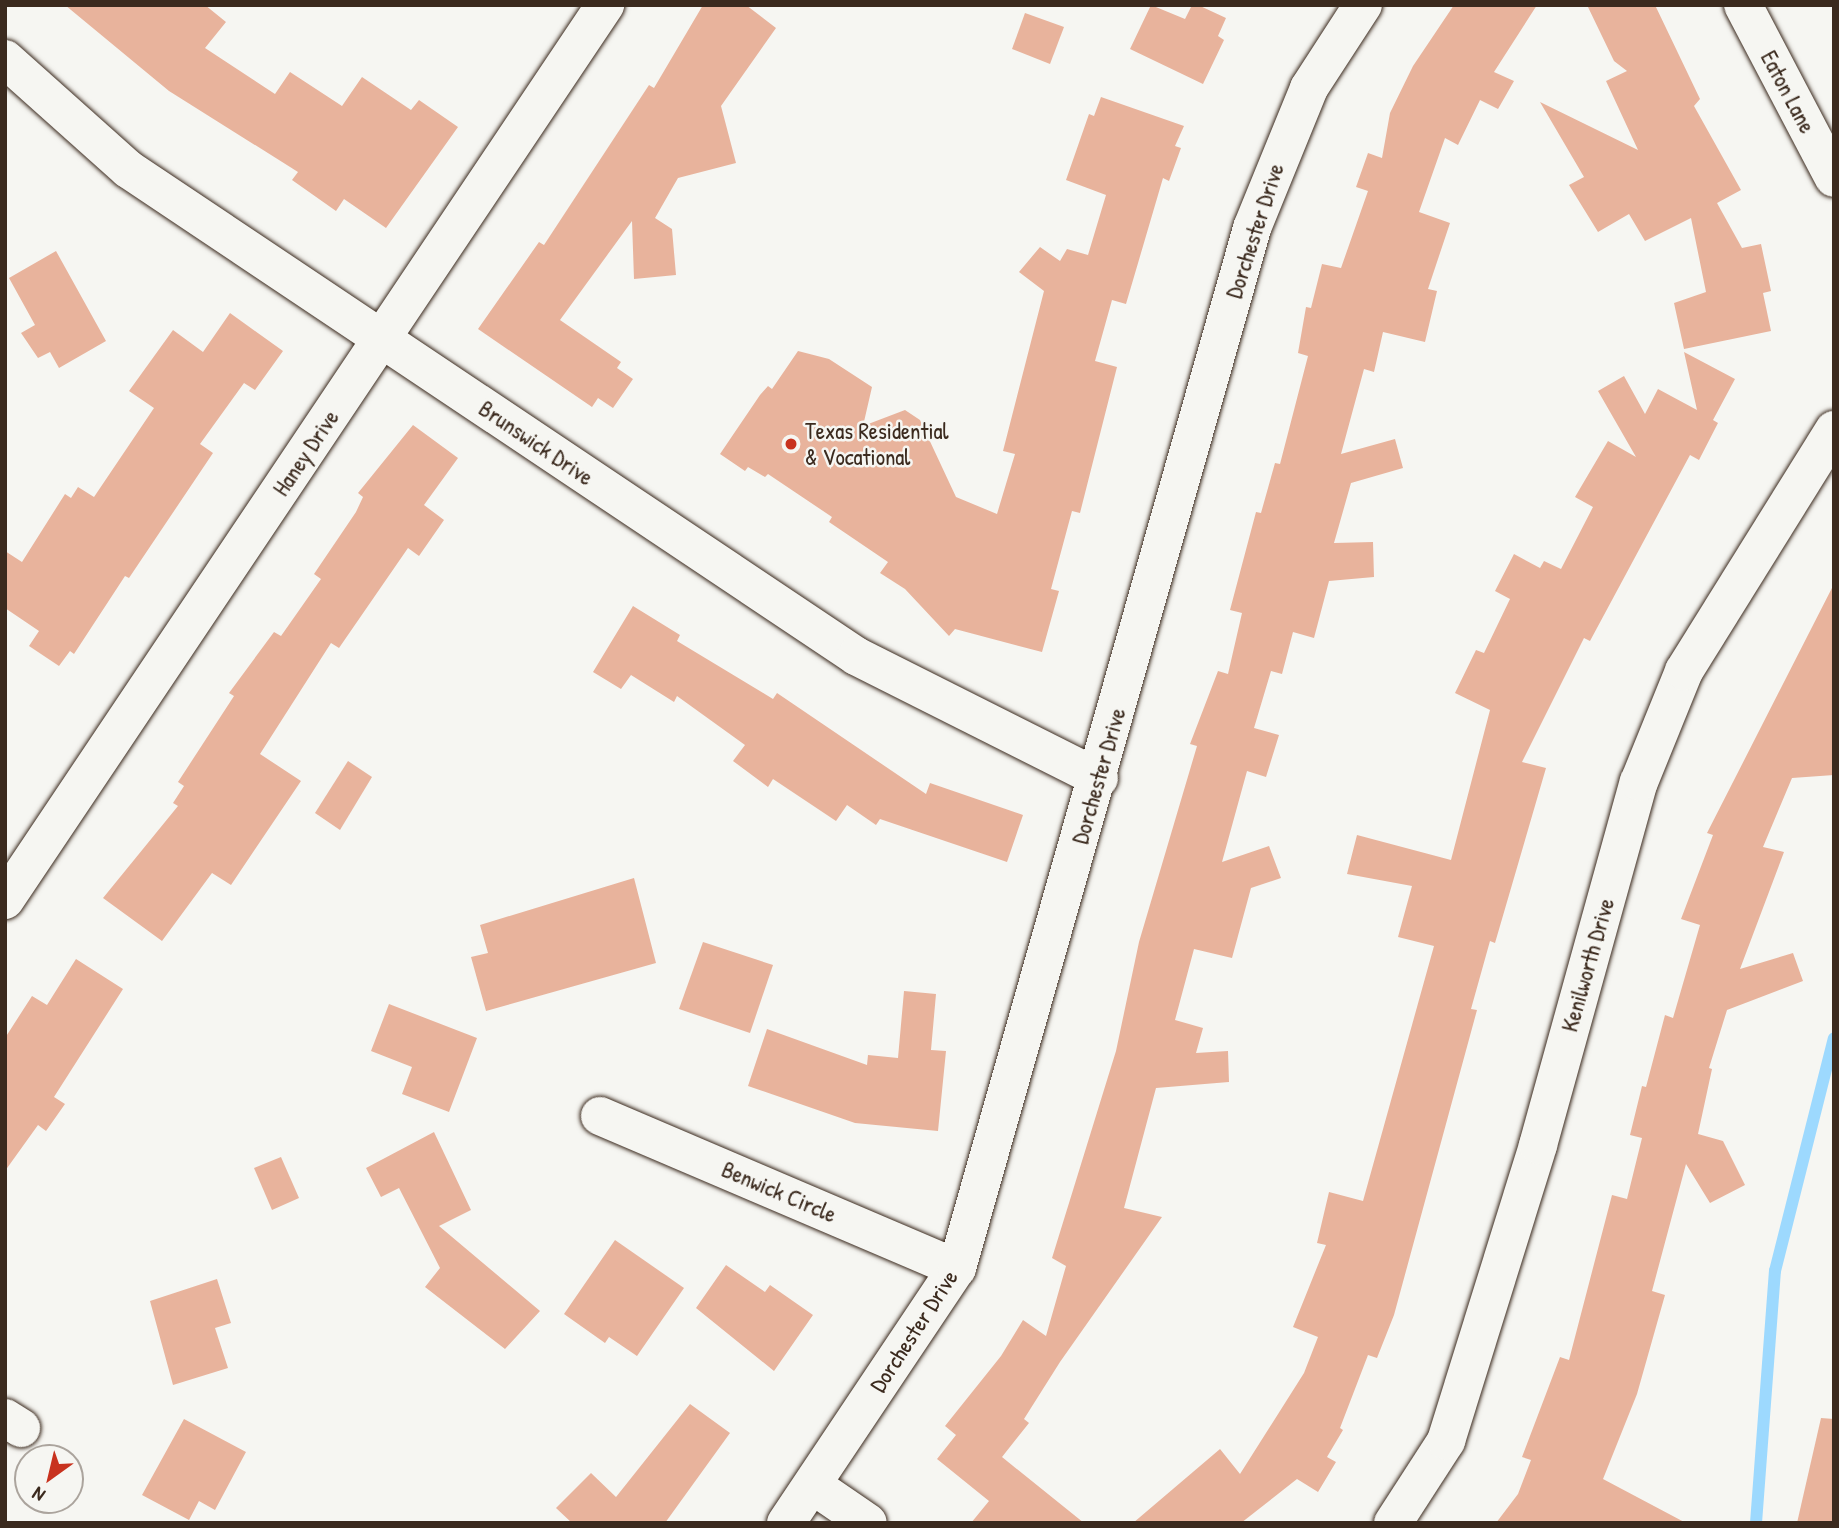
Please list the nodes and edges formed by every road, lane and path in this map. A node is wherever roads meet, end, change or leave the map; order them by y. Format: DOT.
graph roads {
  1 [pos="605,5"];
  2 [pos="1363,5"];
  3 [pos="1742,5"];
  4 [pos="5,59"];
  5 [pos="1834,178"];
  6 [pos="382,341"];
  7 [pos="1834,430"];
  8 [pos="1099,778"];
  9 [pos="5,900"];
  10 [pos="600,1116"];
  11 [pos="957,1268"];
  12 [pos="814,1486"];
  13 [pos="786,1523"];
  14 [pos="868,1523"];
  15 [pos="1393,1523"];
  1 -- 6 [label="street, Haney Drive"];
  2 -- 8 [label="street, Dorchester Drive"];
  3 -- 5 [label="street, Eaton Lane"];
  4 -- 6 [label="street, Brunswick Drive"];
  6 -- 8 [label="street, Brunswick Drive"];
  6 -- 9 [label="street, Haney Drive"];
  7 -- 15 [label="street, Kenilworth Drive"];
  8 -- 11 [label="street, Dorchester Drive"];
  10 -- 11 [label="street, Benwick Circle"];
  11 -- 12 [label="street, Dorchester Drive"];
  12 -- 13 [label="street, Dorchester Drive"];
  12 -- 14 [label="street"];
}
